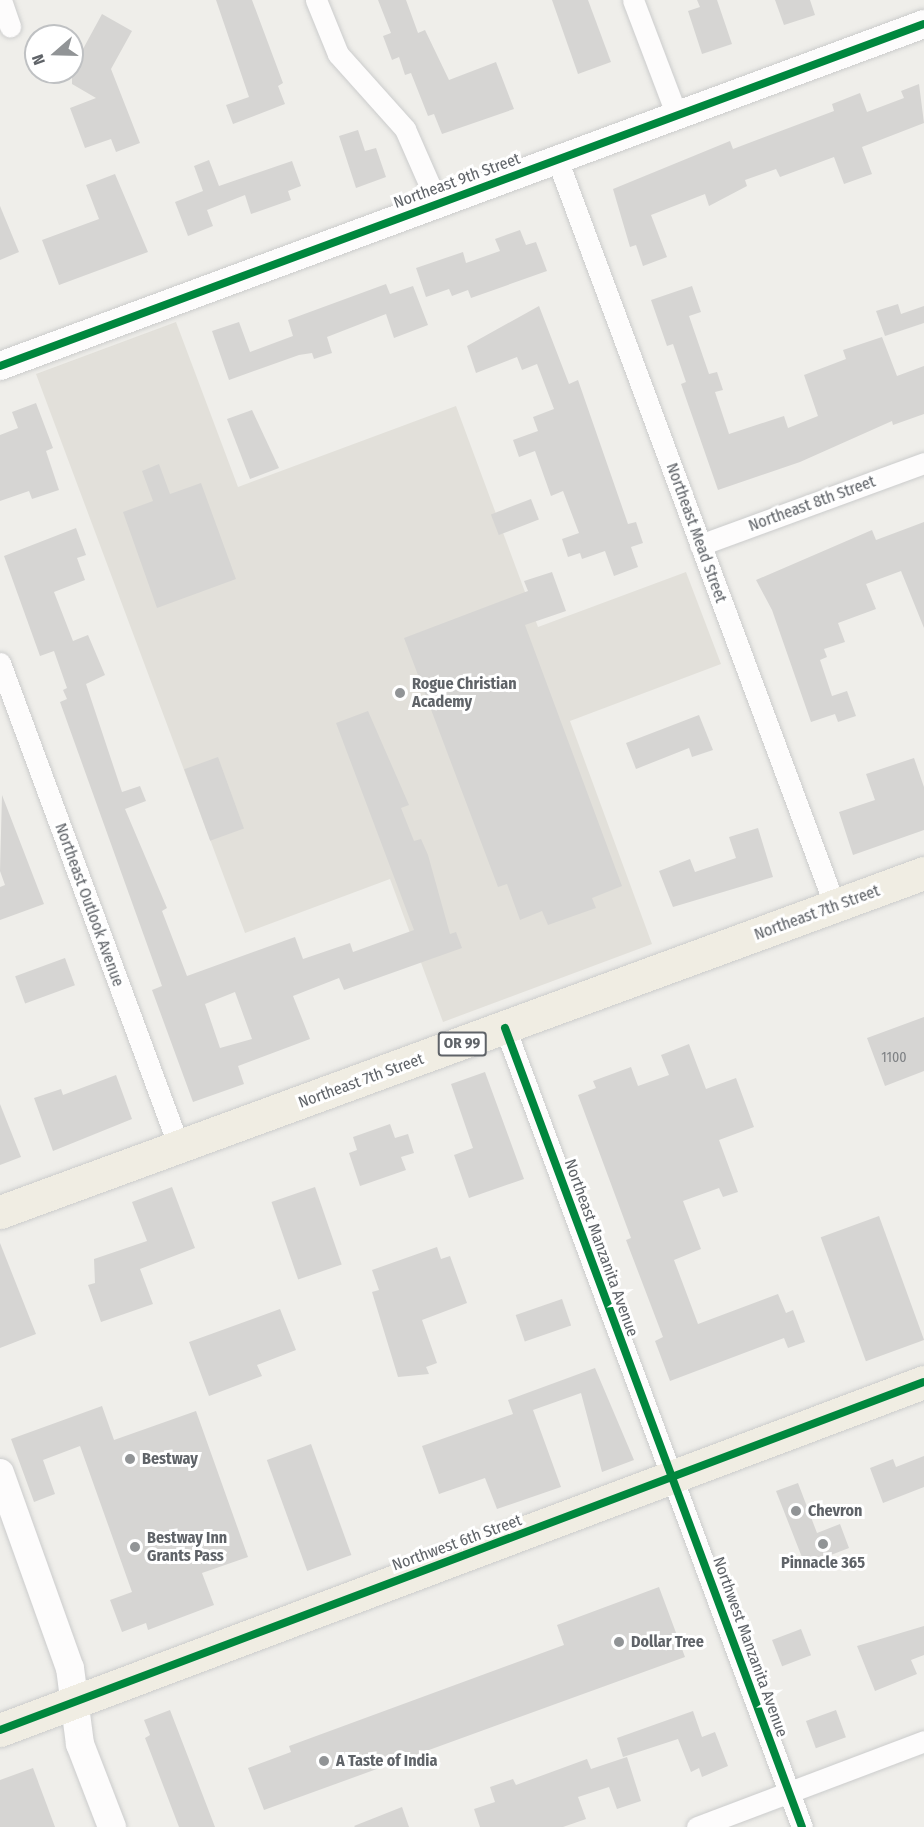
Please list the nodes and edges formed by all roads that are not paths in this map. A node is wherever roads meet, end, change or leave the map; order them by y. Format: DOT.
graph roads {
  1 [pos="1,0"];
  2 [pos="316,0"];
  3 [pos="633,0"];
  4 [pos="924,24"];
  5 [pos="10,26"];
  6 [pos="677,116"];
  7 [pos="557,159"];
  8 [pos="437,202"];
  9 [pos="0,366"];
  10 [pos="924,463"];
  11 [pos="700,545"];
  12 [pos="0,663"];
  13 [pos="924,873"];
  14 [pos="834,906"];
  15 [pos="505,1028"];
  16 [pos="179,1148"];
  17 [pos="0,1212"];
  18 [pos="924,1382"];
  19 [pos="0,1475"];
  20 [pos="672,1477"];
  21 [pos="74,1702"];
  22 [pos="0,1730"];
  23 [pos="924,1741"];
  24 [pos="790,1792"];
  25 [pos="112,1827"];
  26 [pos="697,1827"];
  27 [pos="802,1827"];
  1 -- 5 [label="street"];
  2 -- 8 [label="street"];
  3 -- 6 [label="street"];
  4 -- 6 [label="street, Northeast 9th Street"];
  6 -- 7 [label="street, Northeast 9th Street"];
  7 -- 8 [label="street, Northeast 9th Street"];
  7 -- 11 [label="street, Northeast Mead Street"];
  8 -- 9 [label="street, Northeast 9th Street"];
  10 -- 11 [label="street, Northeast 8th Street"];
  11 -- 14 [label="street, Northeast Mead Street"];
  12 -- 16 [label="street, Northeast Outlook Avenue"];
  13 -- 14 [label="highway, Northeast 7th Street / OR 99"];
  14 -- 15 [label="highway, Northeast 7th Street / OR 99"];
  15 -- 16 [label="highway, Northeast 7th Street / OR 99"];
  15 -- 20 [label="street, Northeast Manzanita Avenue"];
  16 -- 17 [label="highway, Northeast 7th Street / OR 99"];
  18 -- 20 [label="highway, Northwest 6th Street"];
  19 -- 21 [label="street"];
  20 -- 21 [label="highway, Northwest 6th Street"];
  20 -- 24 [label="street, Northwest Manzanita Avenue"];
  21 -- 22 [label="highway, Northwest 6th Street"];
  21 -- 25 [label="street"];
  23 -- 24 [label="street"];
  24 -- 26 [label="street"];
  24 -- 27 [label="street, Northwest Manzanita Avenue"];
}
